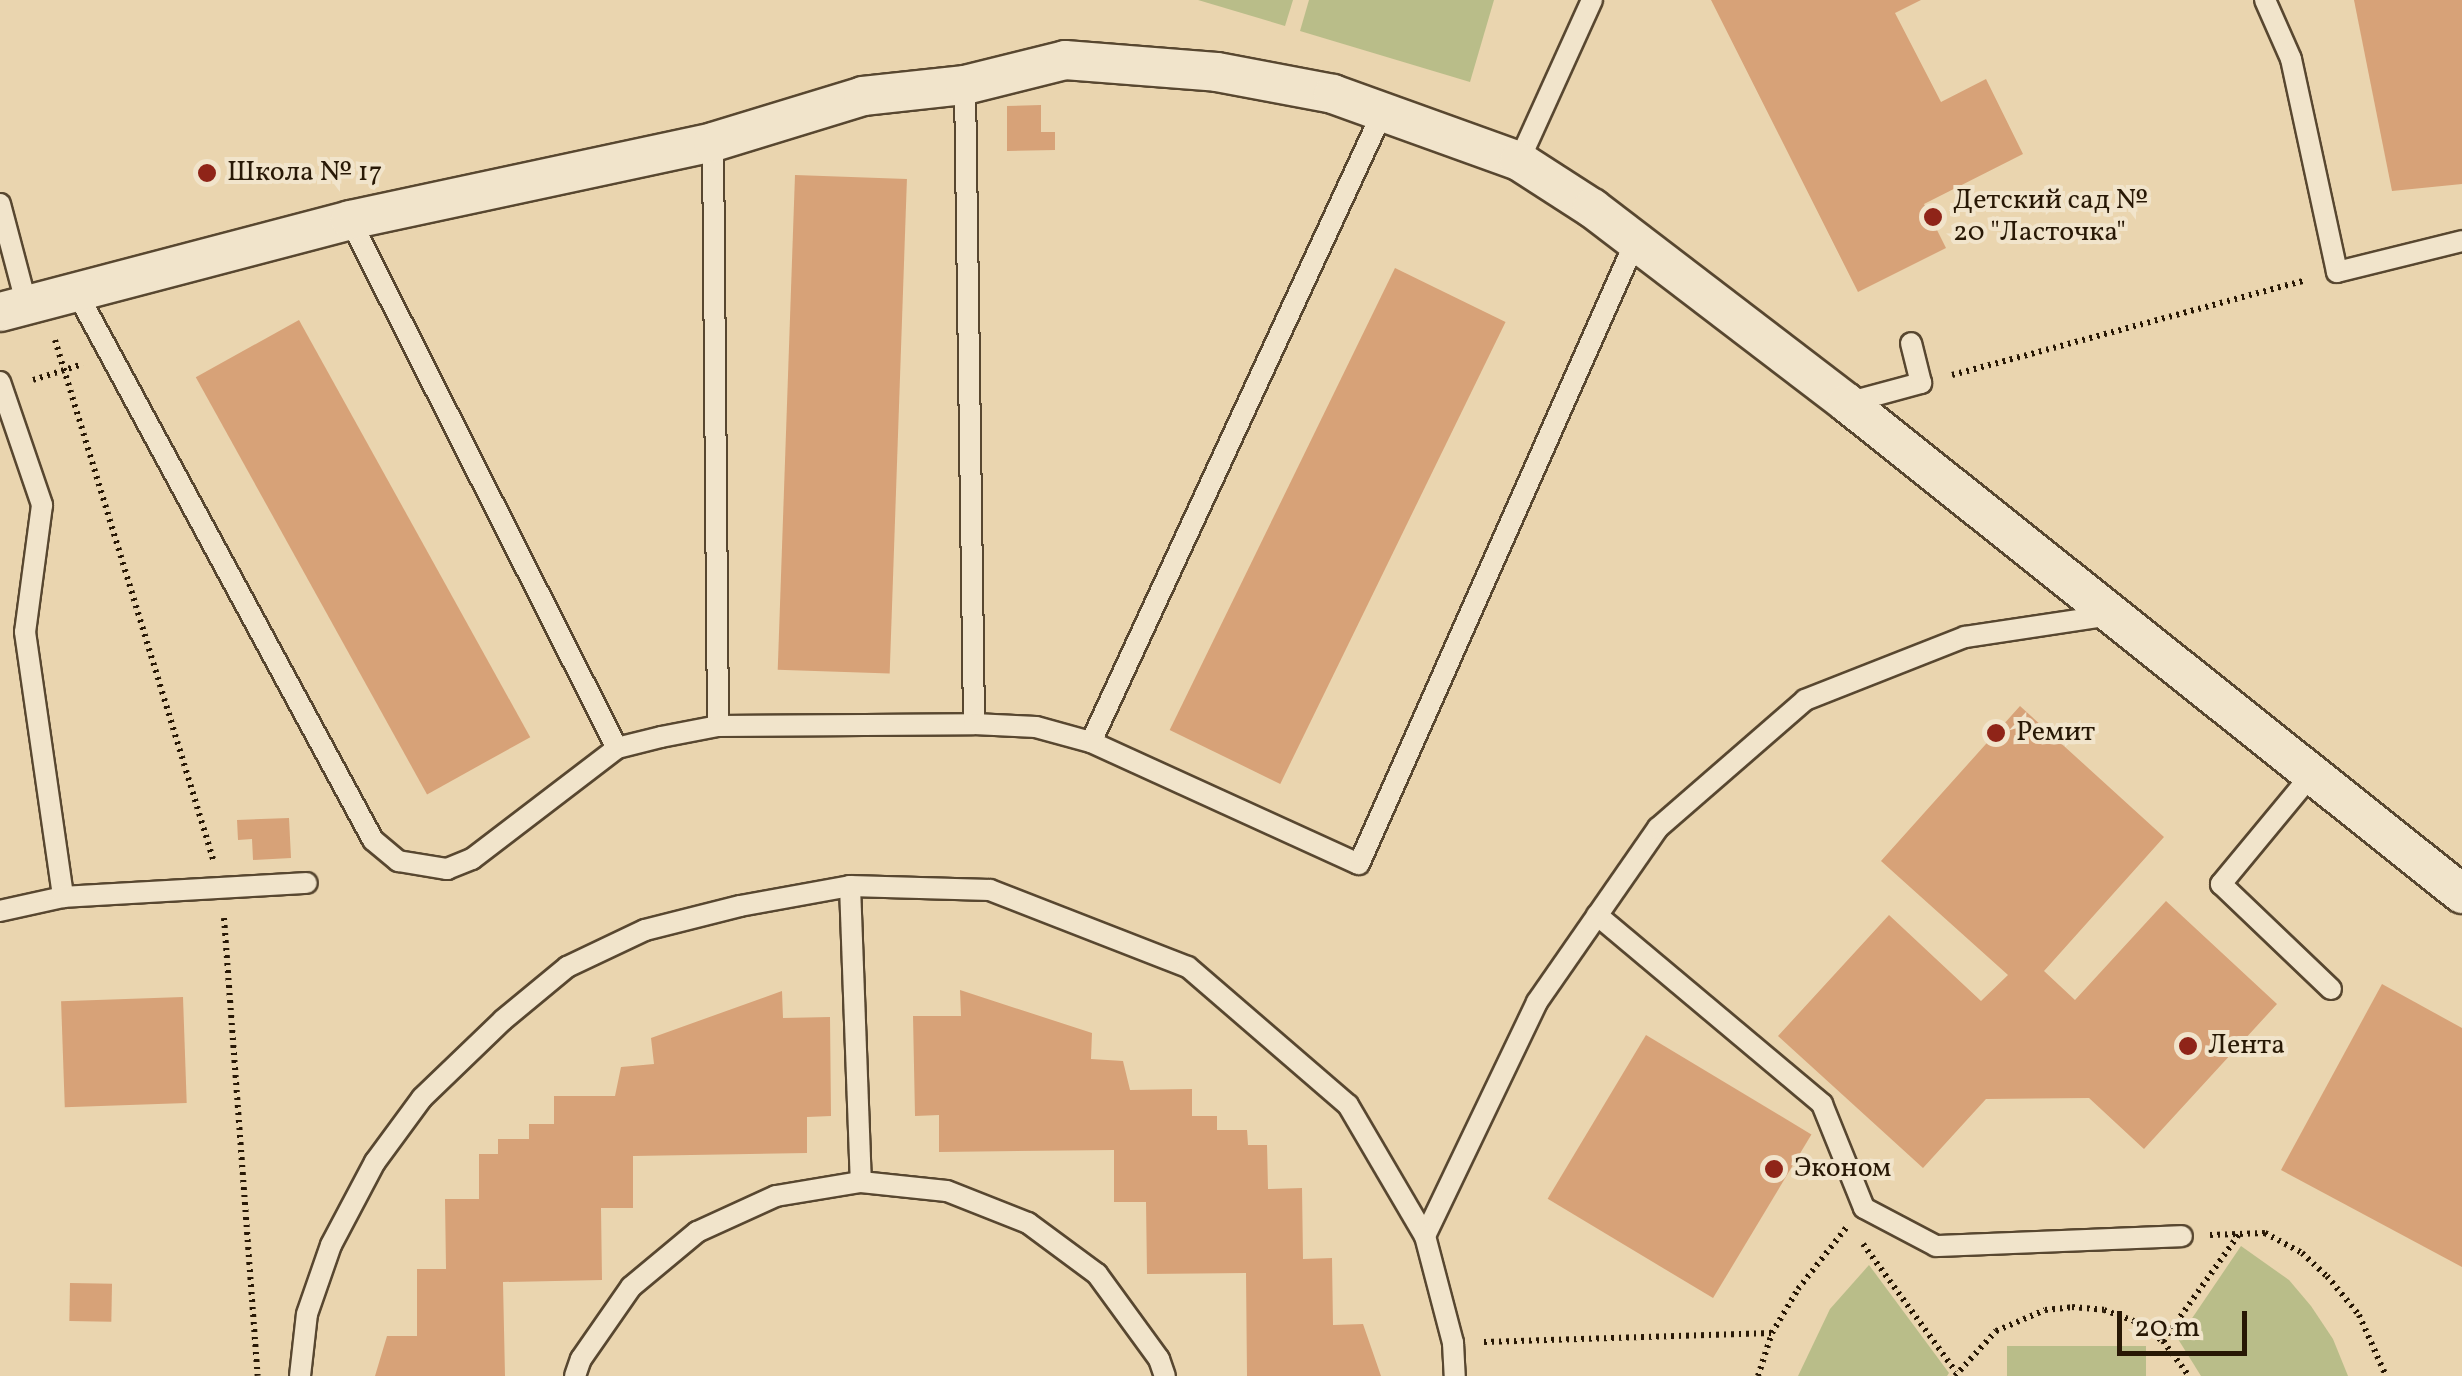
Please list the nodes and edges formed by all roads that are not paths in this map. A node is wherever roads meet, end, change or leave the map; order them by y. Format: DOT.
graph roads {
  1 [pos="1592,0"];
  2 [pos="2264,0"];
  3 [pos="965,85"];
  4 [pos="1384,109"];
  5 [pos="714,142"];
  6 [pos="1519,161"];
  7 [pos="0,204"];
  8 [pos="350,220"];
  9 [pos="1636,240"];
  10 [pos="2462,241"];
  11 [pos="78,293"];
  12 [pos="14,309"];
  13 [pos="1911,343"];
  14 [pos="0,382"];
  15 [pos="1847,403"];
  16 [pos="2110,615"];
  17 [pos="974,724"];
  18 [pos="718,726"];
  19 [pos="1092,742"];
  20 [pos="617,748"];
  21 [pos="2312,774"];
  22 [pos="308,883"];
  23 [pos="850,886"];
  24 [pos="2462,894"];
  25 [pos="63,897"];
  26 [pos="0,912"];
  27 [pos="1597,916"];
  28 [pos="2332,989"];
  29 [pos="861,1182"];
  30 [pos="1426,1236"];
  31 [pos="2182,1236"];
  32 [pos="300,1376"];
  33 [pos="575,1376"];
  34 [pos="1165,1376"];
  35 [pos="1455,1376"];
  1 -- 6 [label="lane"];
  2 -- 10 [label="lane"];
  3 -- 4 [label="street"];
  3 -- 5 [label="street"];
  3 -- 17 [label="lane"];
  4 -- 6 [label="street"];
  4 -- 19 [label="lane"];
  5 -- 8 [label="street"];
  5 -- 18 [label="lane"];
  6 -- 9 [label="street"];
  7 -- 12 [label="lane"];
  8 -- 11 [label="street"];
  8 -- 20 [label="lane"];
  9 -- 15 [label="street"];
  9 -- 19 [label="lane"];
  11 -- 12 [label="street"];
  11 -- 20 [label="lane"];
  13 -- 15 [label="lane"];
  14 -- 25 [label="lane"];
  15 -- 16 [label="street"];
  16 -- 21 [label="street"];
  16 -- 27 [label="lane"];
  17 -- 18 [label="lane"];
  17 -- 19 [label="lane"];
  18 -- 20 [label="lane"];
  21 -- 24 [label="street"];
  21 -- 28 [label="lane"];
  22 -- 25 [label="lane"];
  23 -- 29 [label="lane"];
  23 -- 30 [label="lane"];
  23 -- 32 [label="lane"];
  25 -- 26 [label="lane"];
  27 -- 30 [label="lane"];
  27 -- 31 [label="lane"];
  29 -- 33 [label="lane"];
  29 -- 34 [label="lane"];
  30 -- 35 [label="lane"];
}
